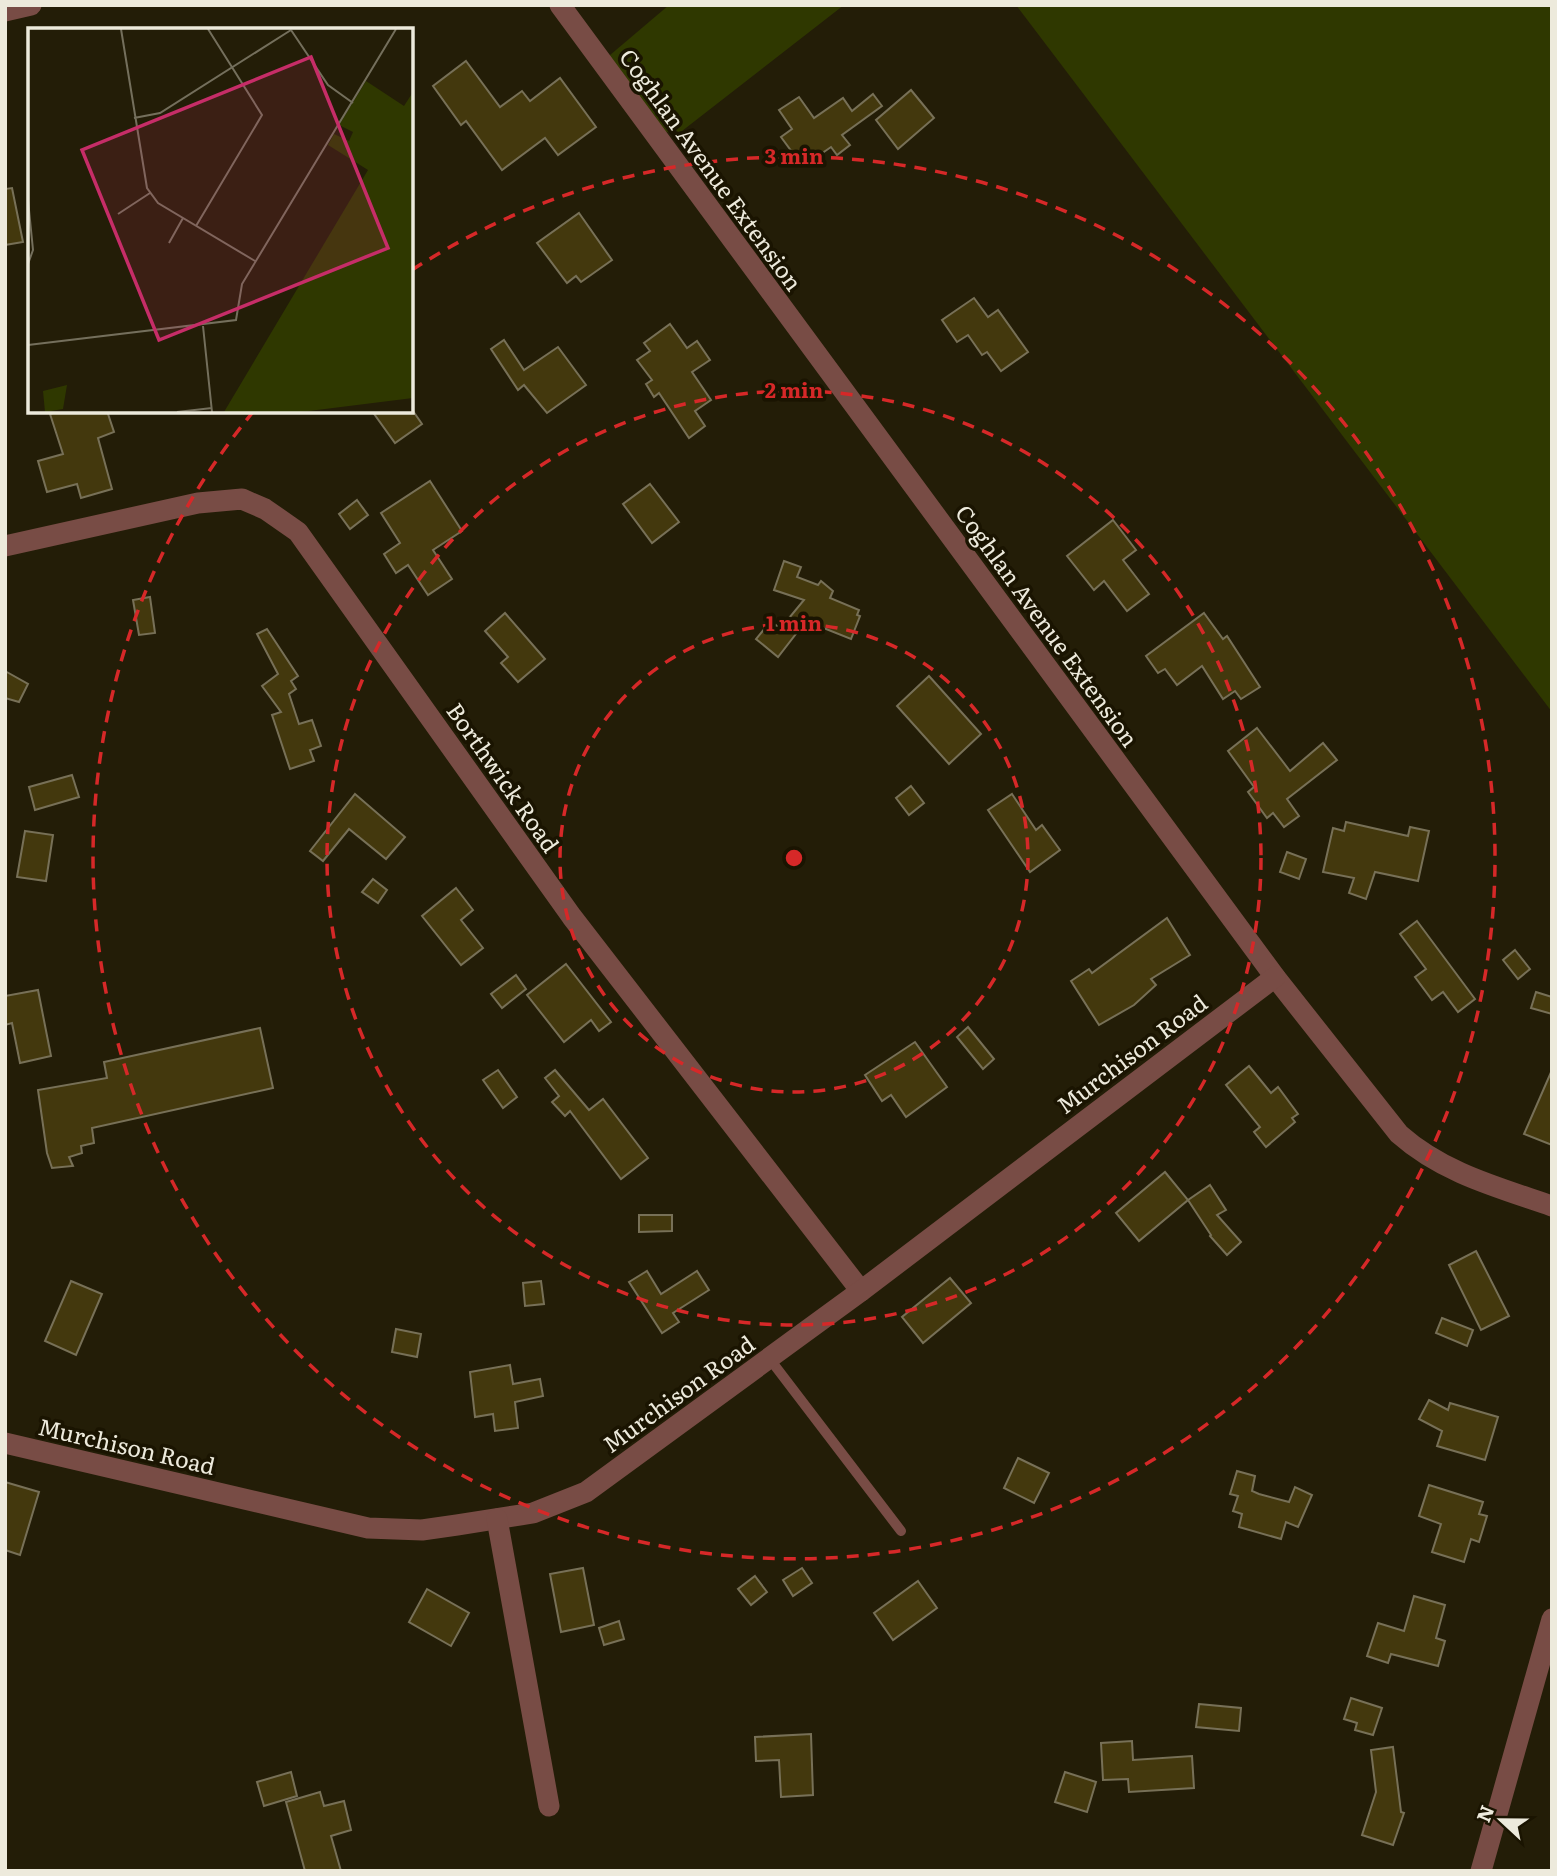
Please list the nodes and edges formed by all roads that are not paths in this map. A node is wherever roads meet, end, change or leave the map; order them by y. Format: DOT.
graph roads {
  1 [pos="31,5"];
  2 [pos="560,5"];
  3 [pos="5,11"];
  4 [pos="5,546"];
  5 [pos="1275,977"];
  6 [pos="1552,1206"];
  7 [pos="861,1291"];
  8 [pos="769,1358"];
  9 [pos="5,1443"];
  10 [pos="497,1519"];
  11 [pos="901,1531"];
  12 [pos="1552,1619"];
  13 [pos="549,1806"];
  14 [pos="1481,1871"];
  1 -- 3 [label="street"];
  2 -- 5 [label="street, Coghlan Avenue Extension"];
  4 -- 7 [label="street, Borthwick Road"];
  5 -- 6 [label="street, Coghlan Avenue Extension"];
  5 -- 7 [label="street, Murchison Road"];
  7 -- 8 [label="street, Murchison Road"];
  8 -- 10 [label="street, Murchison Road"];
  8 -- 11 [label="lane"];
  9 -- 10 [label="street, Murchison Road"];
  10 -- 13 [label="street"];
  12 -- 14 [label="street"];
}
